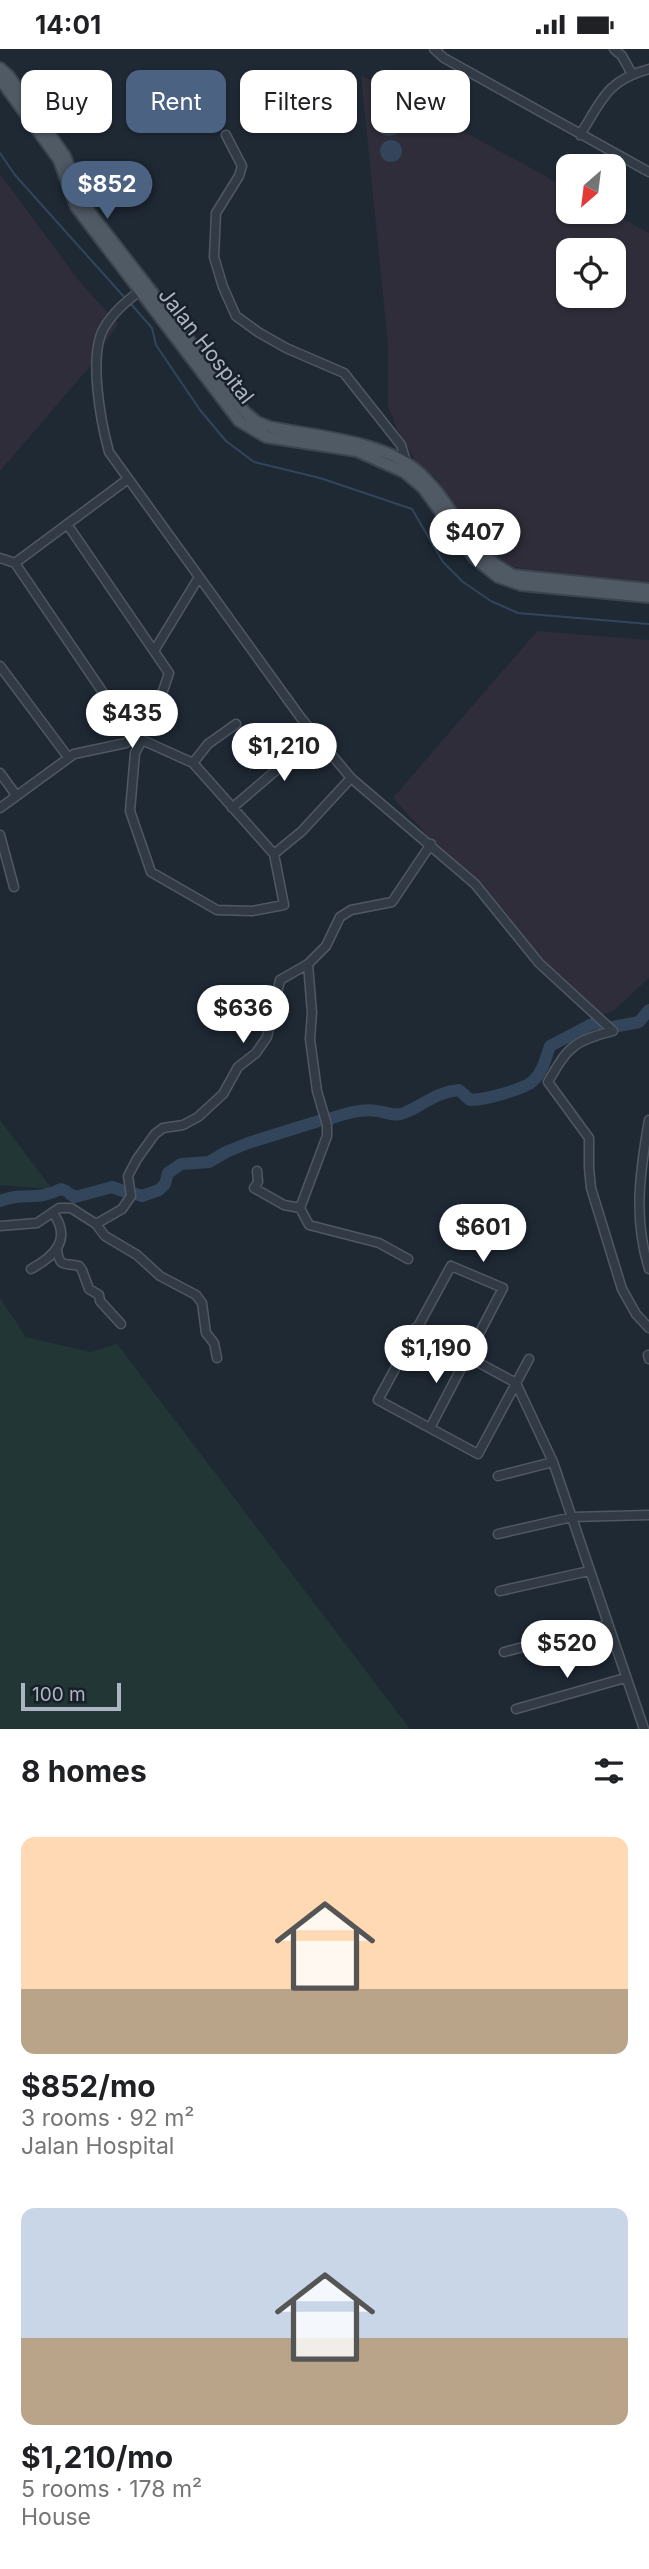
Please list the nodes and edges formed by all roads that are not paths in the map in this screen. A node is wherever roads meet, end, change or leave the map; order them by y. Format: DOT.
graph roads {
  1 [pos="434,49"];
  2 [pos="614,49"];
  3 [pos="0,68"];
  4 [pos="649,69"];
  5 [pos="632,74"];
  6 [pos="0,79"];
  7 [pos="226,135"];
  8 [pos="580,135"];
  9 [pos="62,158"];
  10 [pos="649,173"];
  11 [pos="140,290"];
  12 [pos="405,468"];
  13 [pos="128,479"];
  14 [pos="66,524"];
  15 [pos="0,558"];
  16 [pos="15,563"];
  17 [pos="199,577"];
  18 [pos="649,589"];
  19 [pos="649,597"];
  20 [pos="154,651"];
  21 [pos="0,666"];
  22 [pos="236,724"];
  23 [pos="134,733"];
  24 [pos="316,736"];
  25 [pos="142,740"];
  26 [pos="68,758"];
  27 [pos="193,764"];
  28 [pos="0,773"];
  29 [pos="351,778"];
  30 [pos="16,795"];
  31 [pos="0,808"];
  32 [pos="232,808"];
  33 [pos="0,835"];
  34 [pos="431,844"];
  35 [pos="274,854"];
  36 [pos="13,887"];
  37 [pos="308,964"];
  38 [pos="649,1120"];
  39 [pos="257,1171"];
  40 [pos="300,1208"];
  41 [pos="53,1213"];
  42 [pos="96,1224"];
  43 [pos="0,1226"];
  44 [pos="57,1250"];
  45 [pos="408,1259"];
  46 [pos="32,1269"];
  47 [pos="649,1269"];
  48 [pos="121,1324"];
  49 [pos="415,1328"];
  50 [pos="649,1328"];
  51 [pos="468,1356"];
  52 [pos="217,1358"];
  53 [pos="529,1359"];
  54 [pos="516,1383"];
  55 [pos="430,1428"];
  56 [pos="552,1462"];
  57 [pos="498,1476"];
  58 [pos="649,1515"];
  59 [pos="572,1517"];
  60 [pos="498,1534"];
  61 [pos="589,1571"];
  62 [pos="500,1591"];
  63 [pos="606,1625"];
  64 [pos="503,1652"];
  65 [pos="625,1678"];
  66 [pos="516,1709"];
  67 [pos="644,1729"];
  1 -- 8 [label="street"];
  2 -- 5 [label="street"];
  3 -- 9 [label="main road, Jalan Hospital"];
  4 -- 5 [label="street"];
  5 -- 8 [label="street"];
  6 -- 9 [label="main road, Jalan Hospital"];
  7 -- 12 [label="street"];
  8 -- 10 [label="street"];
  9 -- 11 [label="main road, Jalan Hospital"];
  11 -- 12 [label="main road, Jalan Hospital"];
  11 -- 13 [label="street"];
  12 -- 18 [label="main road, Jalan Hospital"];
  12 -- 19 [label="main road, Jalan Hospital"];
  13 -- 14 [label="street"];
  13 -- 17 [label="street"];
  14 -- 16 [label="street"];
  14 -- 20 [label="street"];
  15 -- 16 [label="street"];
  16 -- 23 [label="street"];
  17 -- 20 [label="street"];
  17 -- 24 [label="street"];
  20 -- 23 [label="street"];
  21 -- 26 [label="street"];
  22 -- 27 [label="street"];
  23 -- 25 [label="street"];
  23 -- 26 [label="street"];
  24 -- 29 [label="street"];
  24 -- 32 [label="street"];
  25 -- 27 [label="street"];
  25 -- 35 [label="street"];
  26 -- 30 [label="street"];
  27 -- 32 [label="street"];
  28 -- 30 [label="street"];
  29 -- 34 [label="street"];
  29 -- 35 [label="street"];
  30 -- 31 [label="street"];
  32 -- 35 [label="street"];
  33 -- 36 [label="street"];
  34 -- 37 [label="street"];
  34 -- 50 [label="street"];
  37 -- 40 [label="street"];
  37 -- 42 [label="street"];
  38 -- 47 [label="street"];
  39 -- 40 [label="street"];
  40 -- 45 [label="street"];
  41 -- 42 [label="street"];
  41 -- 43 [label="street"];
  41 -- 44 [label="street"];
  42 -- 52 [label="street"];
  44 -- 46 [label="street"];
  44 -- 48 [label="street"];
  49 -- 51 [label="street"];
  49 -- 51 [label="street"];
  49 -- 55 [label="street"];
  51 -- 54 [label="street"];
  51 -- 55 [label="street"];
  53 -- 54 [label="street"];
  54 -- 55 [label="street"];
  54 -- 56 [label="street"];
  56 -- 57 [label="street"];
  56 -- 59 [label="street"];
  58 -- 59 [label="street"];
  59 -- 60 [label="street"];
  59 -- 61 [label="street"];
  61 -- 62 [label="street"];
  61 -- 63 [label="street"];
  63 -- 64 [label="street"];
  63 -- 65 [label="street"];
  65 -- 66 [label="street"];
  65 -- 67 [label="street"];
}
